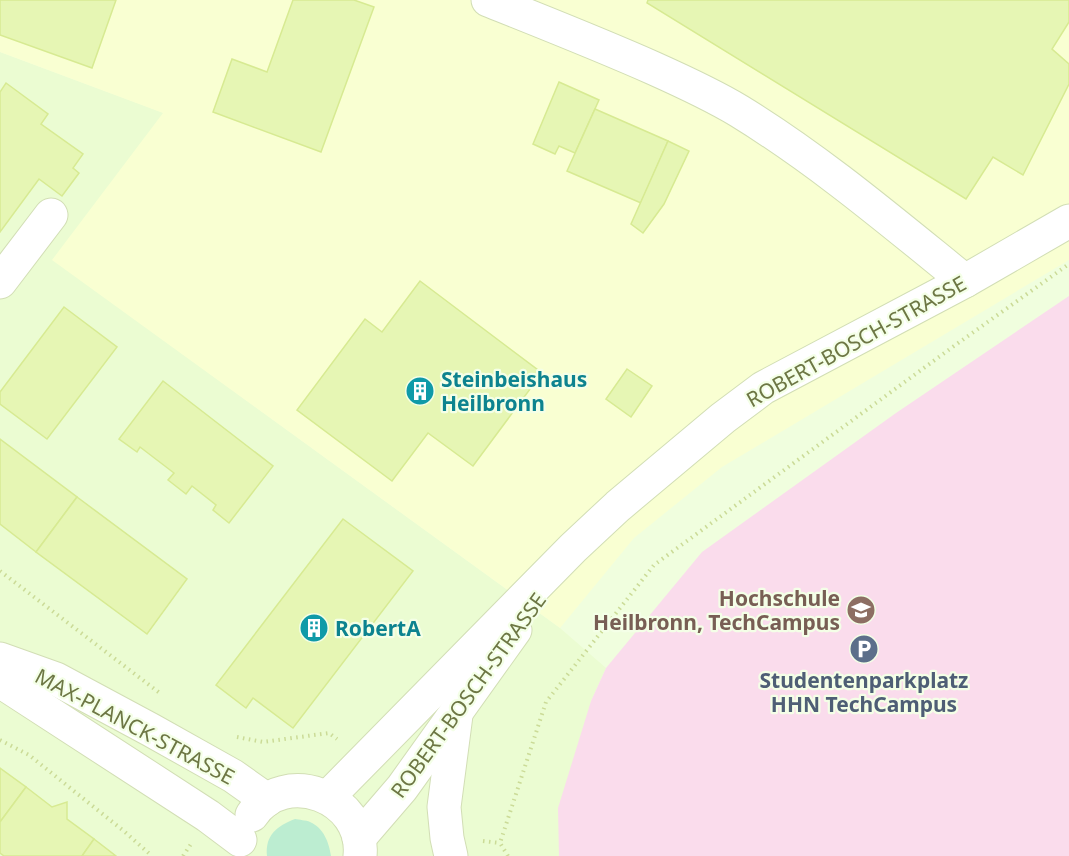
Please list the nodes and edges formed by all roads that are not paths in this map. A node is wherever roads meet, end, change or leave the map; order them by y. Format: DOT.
graph roads {
  1 [pos="488,0"];
  2 [pos="51,215"];
  3 [pos="1069,221"];
  4 [pos="965,280"];
  5 [pos="0,282"];
  6 [pos="573,548"];
  7 [pos="0,659"];
  8 [pos="0,681"];
  9 [pos="457,711"];
  10 [pos="328,797"];
  11 [pos="267,800"];
  12 [pos="359,847"];
  13 [pos="240,848"];
  14 [pos="451,856"];
  1 -- 4 [label="street"];
  2 -- 5 [label="street"];
  3 -- 4 [label="street, ROBERT-BOSCH-STRASSE"];
  4 -- 6 [label="street, ROBERT-BOSCH-STRASSE"];
  6 -- 9 [label="street, ROBERT-BOSCH-STRASSE"];
  6 -- 10 [label="street, ROBERT-BOSCH-STRASSE"];
  7 -- 11 [label="street, MAX-PLANCK-STRASSE"];
  8 -- 13 [label="street, MAX-PLANCK-STRASSE"];
  9 -- 12 [label="street, ROBERT-BOSCH-STRASSE"];
  9 -- 14 [label="street"];
  10 -- 11 [label="street"];
  10 -- 12 [label="street"];
  11 -- 13 [label="street, MAX-PLANCK-STRASSE"];
}
